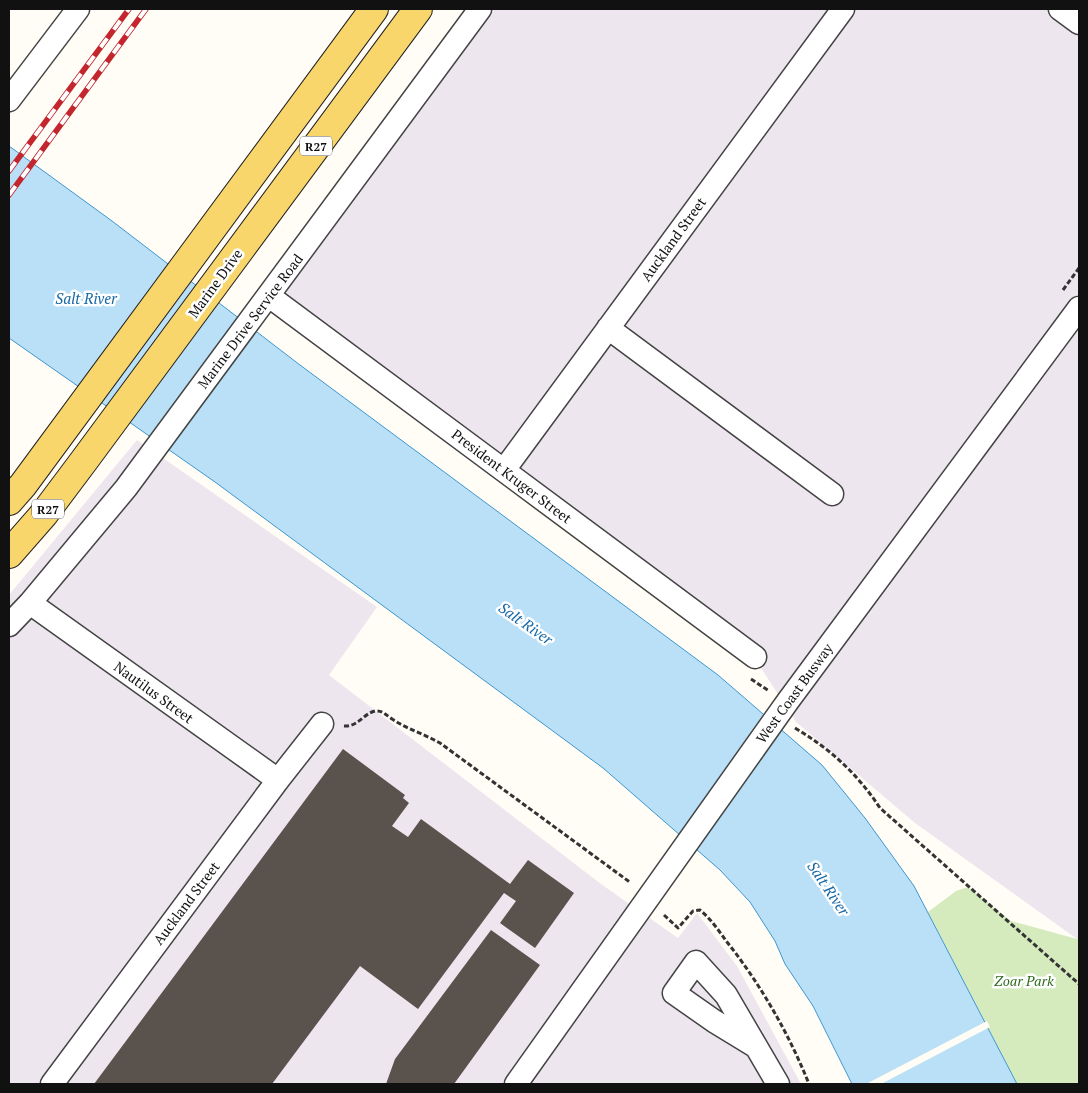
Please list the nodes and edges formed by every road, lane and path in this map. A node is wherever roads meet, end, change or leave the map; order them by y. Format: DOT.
graph roads {
  1 [pos="78,9"];
  2 [pos="374,9"];
  3 [pos="418,9"];
  4 [pos="480,9"];
  5 [pos="843,9"];
  6 [pos="1060,9"];
  7 [pos="1079,23"];
  8 [pos="9,100"];
  9 [pos="269,296"];
  10 [pos="1079,308"];
  11 [pos="608,328"];
  12 [pos="504,470"];
  13 [pos="832,494"];
  14 [pos="9,501"];
  15 [pos="9,554"];
  16 [pos="30,603"];
  17 [pos="9,625"];
  18 [pos="754,657"];
  19 [pos="750,679"];
  20 [pos="780,697"];
  21 [pos="322,724"];
  22 [pos="795,727"];
  23 [pos="278,780"];
  24 [pos="629,882"];
  25 [pos="668,918"];
  26 [pos="1079,984"];
  27 [pos="756,1046"];
  28 [pos="52,1084"];
  29 [pos="516,1084"];
  30 [pos="778,1084"];
  31 [pos="809,1084"];
  1 -- 8 [label="street"];
  2 -- 14 [label="main road, R27"];
  3 -- 15 [label="main road, Marine Drive / R27"];
  4 -- 9 [label="street, Marine Drive Service Road"];
  5 -- 11 [label="street, Auckland Street"];
  6 -- 7 [label="street"];
  9 -- 12 [label="street, President Kruger Street"];
  9 -- 16 [label="street, Marine Drive Service Road"];
  10 -- 20 [label="street, West Coast Busway"];
  11 -- 12 [label="street, Auckland Street"];
  11 -- 13 [label="street"];
  12 -- 18 [label="street, President Kruger Street"];
  16 -- 17 [label="street, Marine Drive Service Road"];
  16 -- 23 [label="street, Nautilus Street"];
  19 -- 20 [label="path"];
  20 -- 29 [label="street, West Coast Busway"];
  21 -- 23 [label="street, Auckland Street"];
  21 -- 24 [label="path"];
  22 -- 26 [label="path"];
  23 -- 28 [label="street, Auckland Street"];
  25 -- 31 [label="path"];
  27 -- 30 [label="street"];
}
